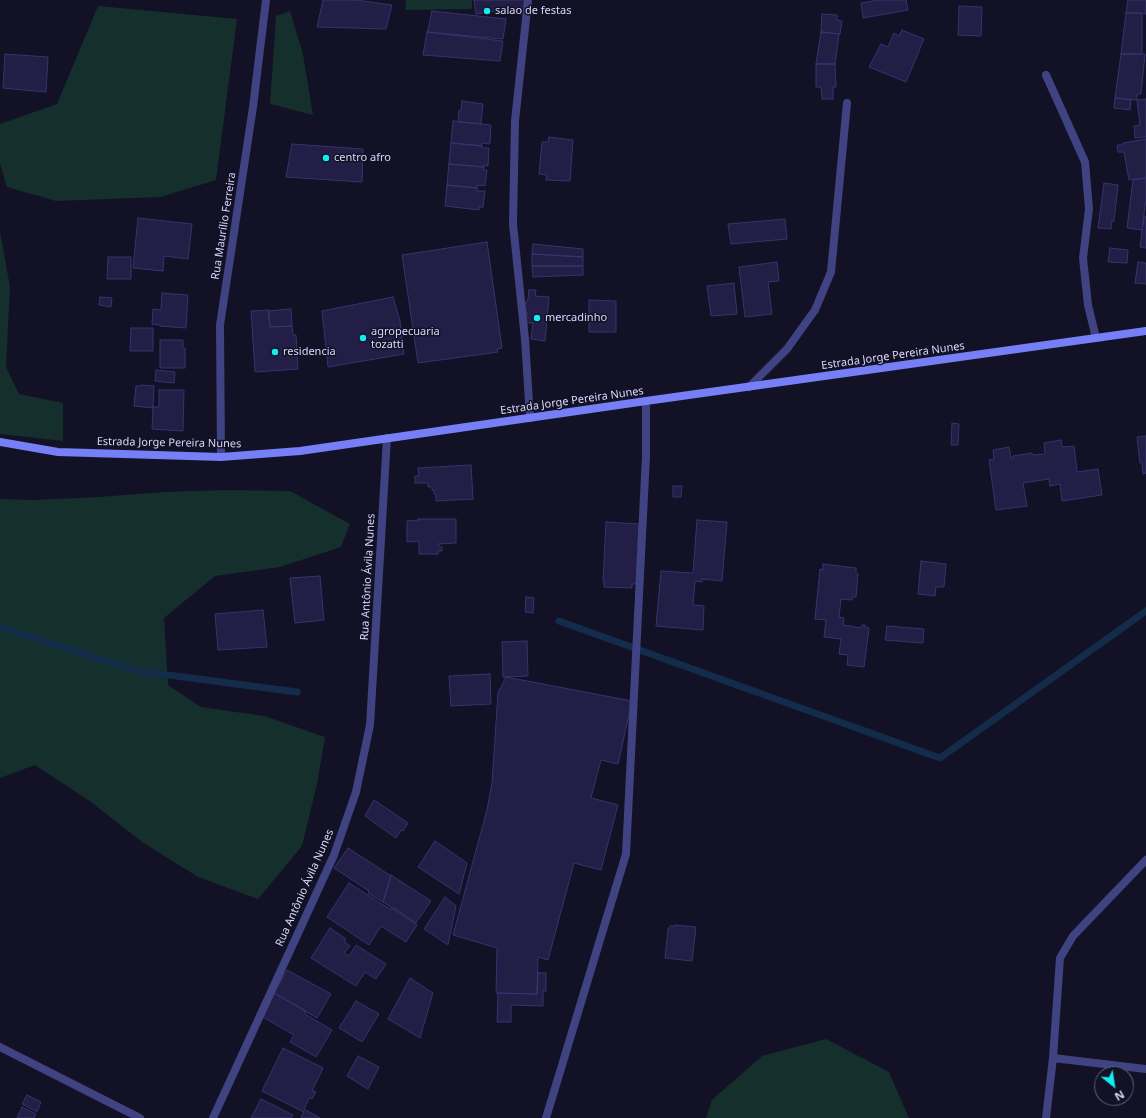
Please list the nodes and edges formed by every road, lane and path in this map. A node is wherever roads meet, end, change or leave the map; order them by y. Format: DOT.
graph roads {
  1 [pos="266,0"];
  2 [pos="528,0"];
  3 [pos="1046,75"];
  4 [pos="847,103"];
  5 [pos="1146,331"];
  6 [pos="1096,338"];
  7 [pos="748,387"];
  8 [pos="646,401"];
  9 [pos="530,418"];
  10 [pos="387,438"];
  11 [pos="0,442"];
  12 [pos="221,457"];
  13 [pos="1146,860"];
  14 [pos="0,1047"];
  15 [pos="1052,1058"];
  16 [pos="1146,1069"];
  17 [pos="140,1118"];
  18 [pos="213,1118"];
  19 [pos="546,1118"];
  20 [pos="1046,1118"];
  1 -- 12 [label="street, Rua Maurílio Ferreira"];
  2 -- 9 [label="street"];
  3 -- 6 [label="street"];
  4 -- 7 [label="street"];
  5 -- 6 [label="street, Estrada Jorge Pereira Nunes"];
  6 -- 7 [label="street, Estrada Jorge Pereira Nunes"];
  7 -- 8 [label="street, Estrada Jorge Pereira Nunes"];
  8 -- 9 [label="street, Estrada Jorge Pereira Nunes"];
  8 -- 19 [label="street"];
  9 -- 10 [label="street, Estrada Jorge Pereira Nunes"];
  10 -- 12 [label="street, Estrada Jorge Pereira Nunes"];
  10 -- 18 [label="street, Rua Antônio Ávila Nunes"];
  11 -- 12 [label="street, Estrada Jorge Pereira Nunes"];
  13 -- 15 [label="street"];
  14 -- 17 [label="street"];
  15 -- 16 [label="street"];
  15 -- 20 [label="street"];
}
